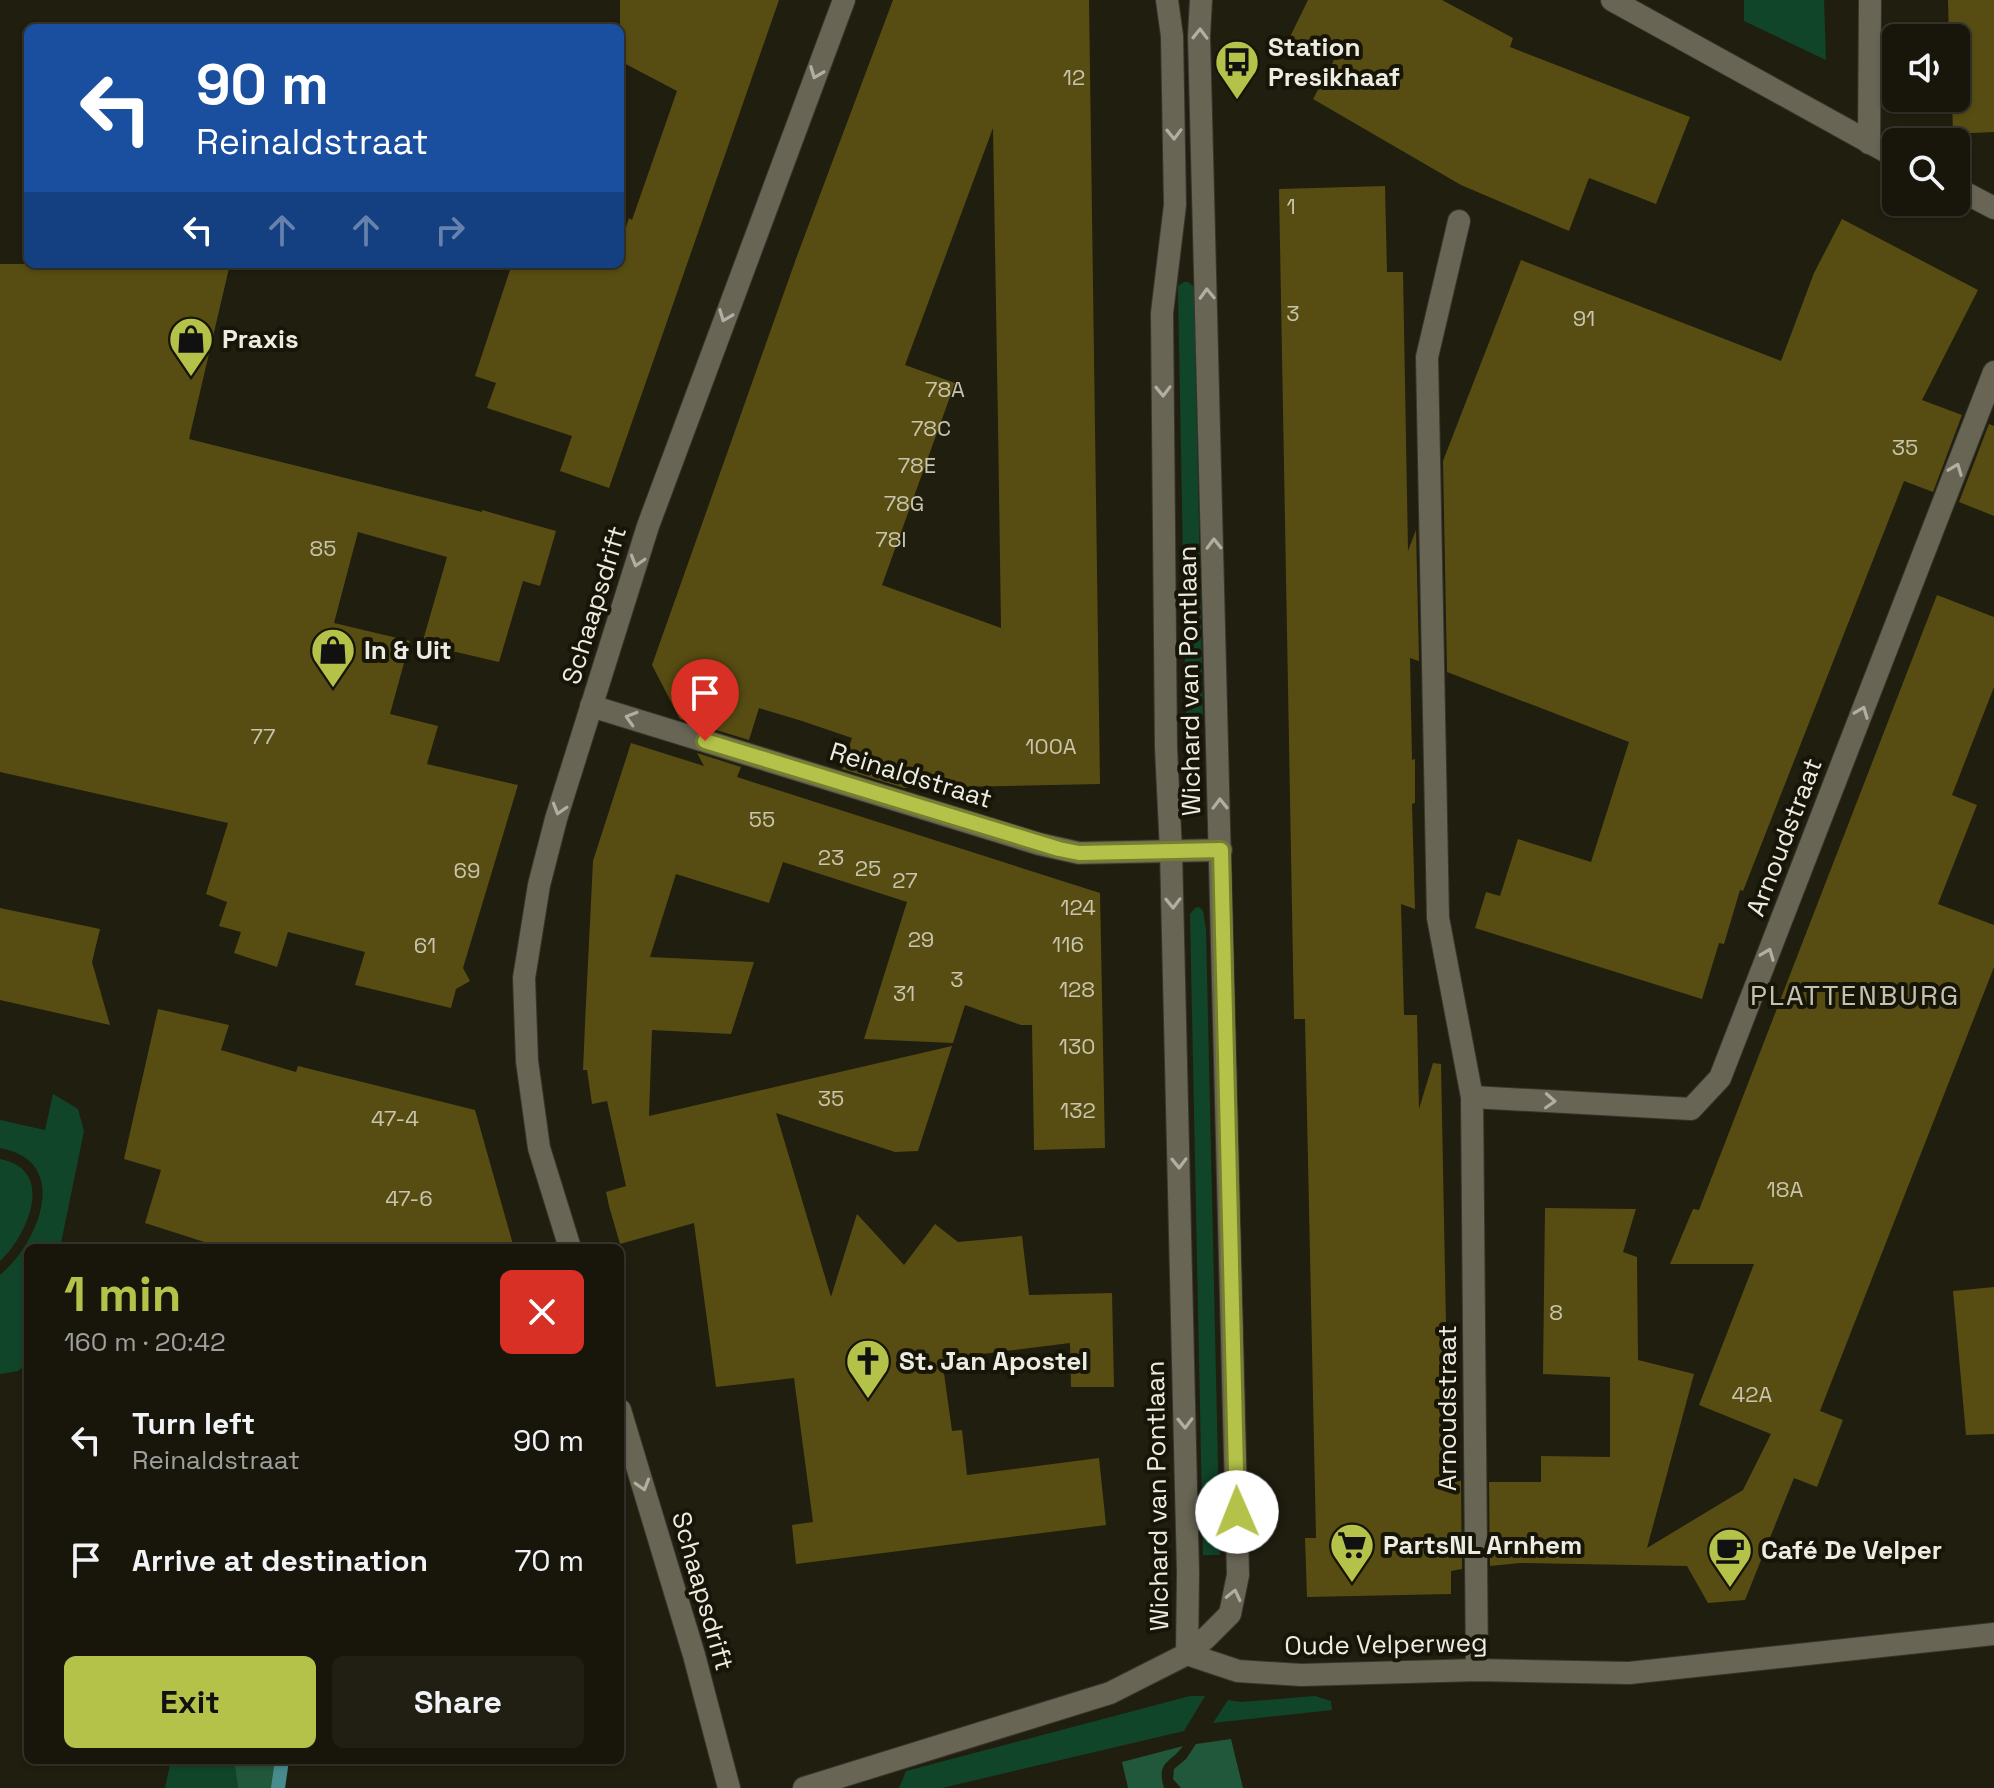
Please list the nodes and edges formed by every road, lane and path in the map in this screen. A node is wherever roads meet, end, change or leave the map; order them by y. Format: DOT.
graph roads {
  1 [pos="844,0"];
  2 [pos="1167,0"];
  3 [pos="1201,0"];
  4 [pos="1612,0"];
  5 [pos="1870,0"];
  6 [pos="1869,143"];
  7 [pos="1882,150"];
  8 [pos="1970,195"];
  9 [pos="1994,208"];
  10 [pos="1459,221"];
  11 [pos="1994,372"];
  12 [pos="591,706"];
  13 [pos="1221,850"];
  14 [pos="1171,851"];
  15 [pos="1472,1097"];
  16 [pos="569,1244"];
  17 [pos="624,1423"];
  18 [pos="1994,1634"];
  19 [pos="1187,1654"];
  20 [pos="1477,1670"];
  21 [pos="729,1788"];
  22 [pos="804,1788"];
  1 -- 12 [label="street, Schaapsdrift, one-way"];
  2 -- 14 [label="street, Wichard van Pontlaan, one-way"];
  13 -- 3 [label="street, Wichard van Pontlaan, one-way"];
  4 -- 6 [label="street"];
  5 -- 6 [label="street"];
  6 -- 7 [label="street"];
  8 -- 9 [label="street"];
  10 -- 15 [label="street, Arnoudstraat"];
  15 -- 11 [label="street, Arnoudstraat, one-way"];
  14 -- 12 [label="street, Reinaldstraat, one-way"];
  12 -- 16 [label="street, Schaapsdrift, one-way"];
  13 -- 14 [label="street, Reinaldstraat"];
  19 -- 13 [label="street, Wichard van Pontlaan, one-way"];
  14 -- 19 [label="street, Wichard van Pontlaan, one-way"];
  15 -- 20 [label="street, Arnoudstraat"];
  17 -- 21 [label="street, Schaapsdrift, one-way"];
  18 -- 20 [label="street, Oude Velperweg"];
  19 -- 20 [label="street, Oude Velperweg"];
  19 -- 22 [label="street"];
}
